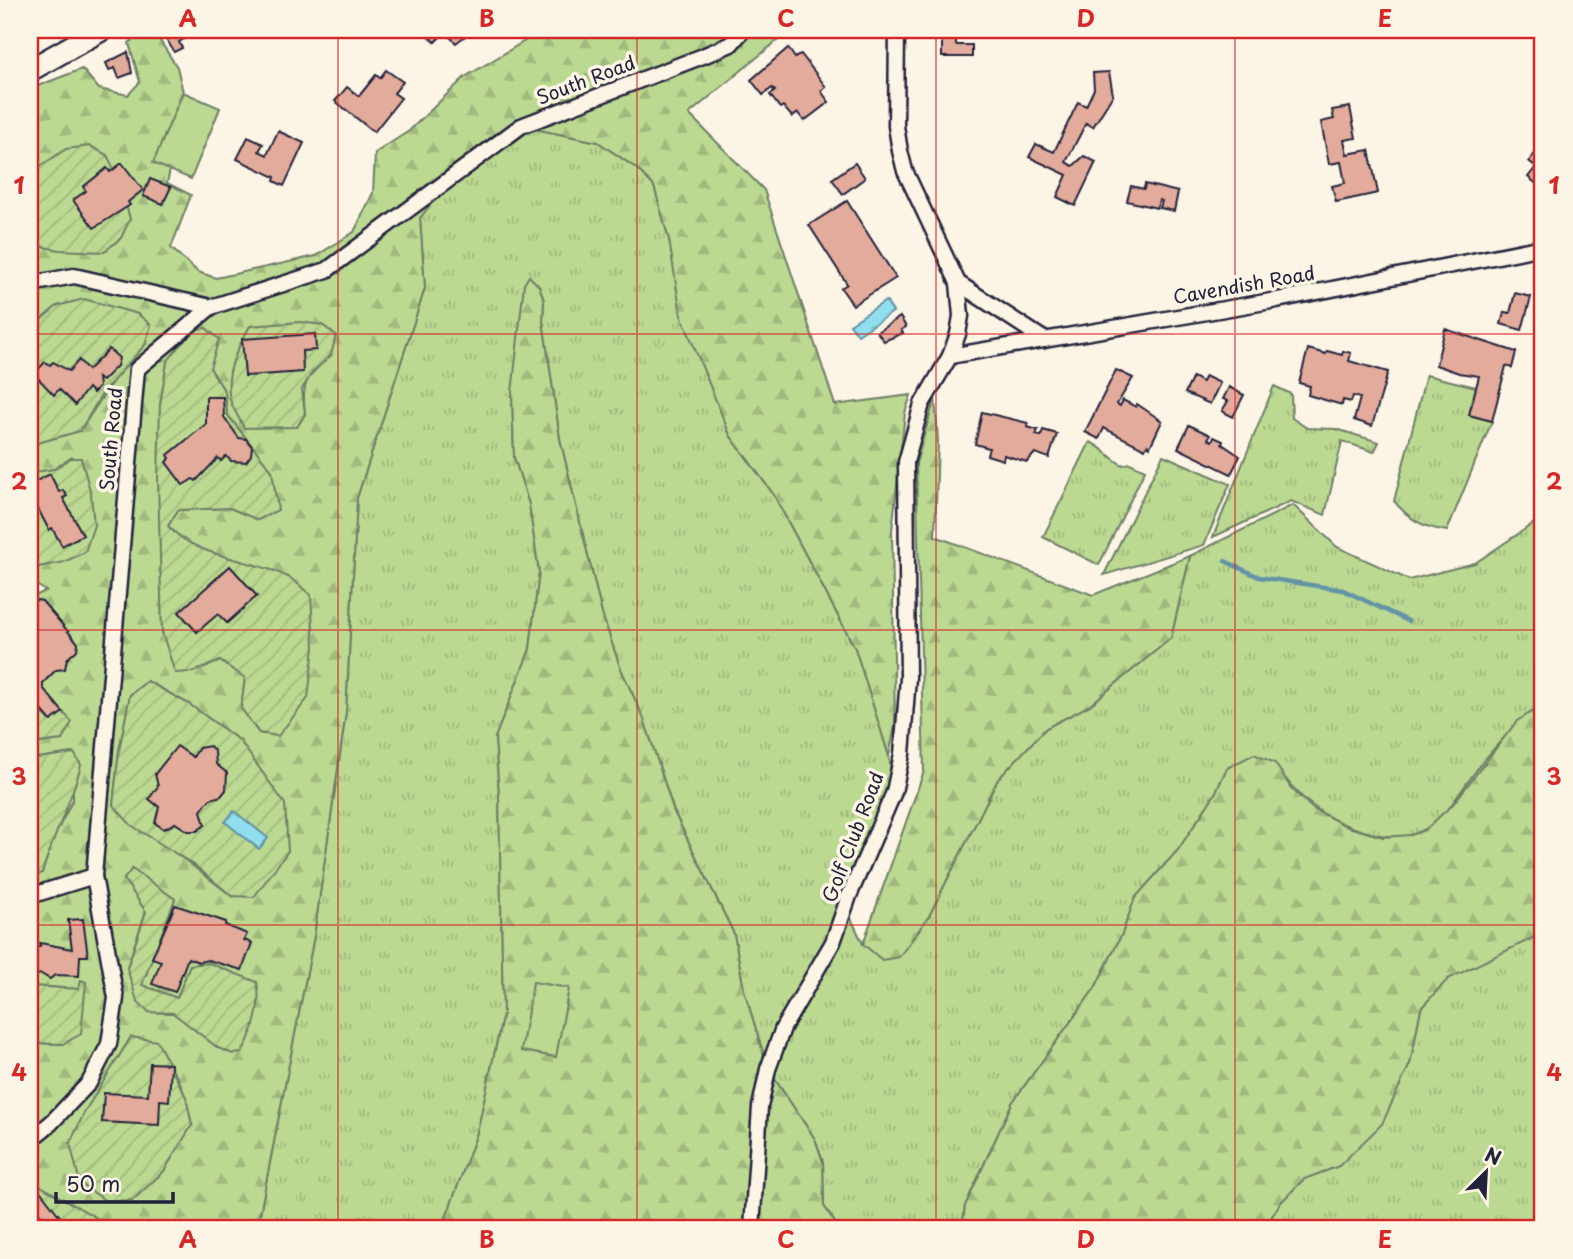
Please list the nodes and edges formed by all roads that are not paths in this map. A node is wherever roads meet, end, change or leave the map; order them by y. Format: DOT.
graph roads {
  1 [pos="101,30"];
  2 [pos="743,30"];
  3 [pos="897,30"];
  4 [pos="30,70"];
  5 [pos="1543,247"];
  6 [pos="958,283"];
  7 [pos="30,284"];
  8 [pos="211,307"];
  9 [pos="1045,340"];
  10 [pos="950,356"];
  11 [pos="93,876"];
  12 [pos="30,896"];
  13 [pos="30,1140"];
  14 [pos="752,1229"];
  1 -- 4 [label="main road"];
  2 -- 8 [label="street, South Road"];
  3 -- 6 [label="street"];
  5 -- 9 [label="street, Cavendish Road"];
  6 -- 9 [label="street"];
  6 -- 10 [label="street, Golf Club Road"];
  7 -- 8 [label="street"];
  8 -- 11 [label="street, South Road"];
  9 -- 10 [label="street, Cavendish Road"];
  10 -- 14 [label="street, Golf Club Road"];
  11 -- 12 [label="street"];
  11 -- 13 [label="street, South Road"];
}
